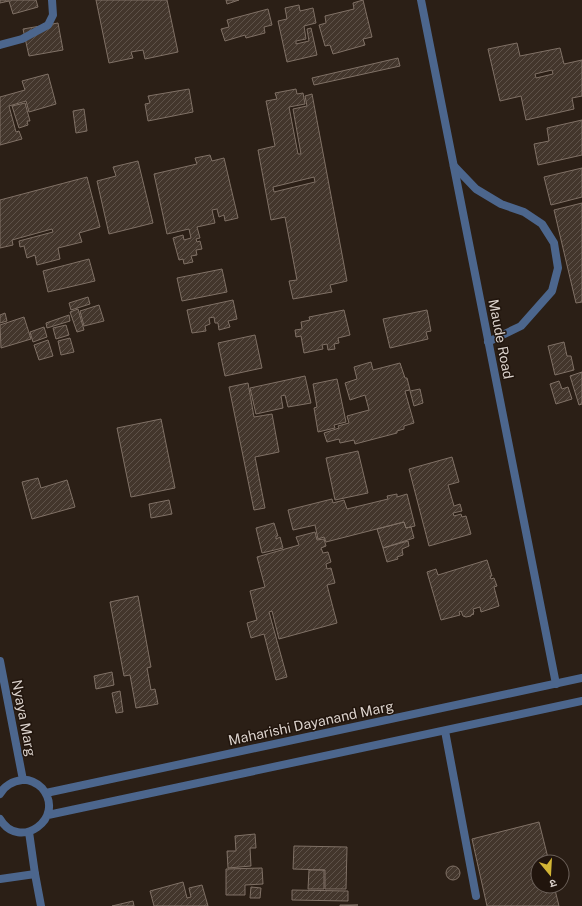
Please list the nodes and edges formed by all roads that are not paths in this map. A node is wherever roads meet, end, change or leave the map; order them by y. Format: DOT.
graph roads {
  1 [pos="52,0"];
  2 [pos="421,0"];
  3 [pos="0,45"];
  4 [pos="454,166"];
  5 [pos="488,342"];
  6 [pos="0,662"];
  7 [pos="582,678"];
  8 [pos="556,684"];
  9 [pos="582,701"];
  10 [pos="445,731"];
  11 [pos="23,780"];
  12 [pos="46,793"];
  13 [pos="0,794"];
  14 [pos="48,815"];
  15 [pos="0,819"];
  16 [pos="29,832"];
  17 [pos="35,874"];
  18 [pos="0,879"];
  19 [pos="476,896"];
  20 [pos="41,906"];
  1 -- 3 [label="street"];
  2 -- 4 [label="street, Maude Road"];
  4 -- 5 [label="street, Maude Road"];
  4 -- 5 [label="street"];
  5 -- 8 [label="street, Maude Road"];
  6 -- 11 [label="street, Nyaya Marg"];
  7 -- 8 [label="street, Maharishi Dayanand Marg"];
  8 -- 12 [label="street, Maharishi Dayanand Marg"];
  9 -- 10 [label="street"];
  10 -- 14 [label="street"];
  10 -- 19 [label="street"];
  11 -- 12 [label="street"];
  11 -- 13 [label="street"];
  12 -- 14 [label="street"];
  14 -- 16 [label="street"];
  15 -- 16 [label="street"];
  16 -- 17 [label="street"];
  17 -- 18 [label="street"];
  17 -- 20 [label="street"];
}
